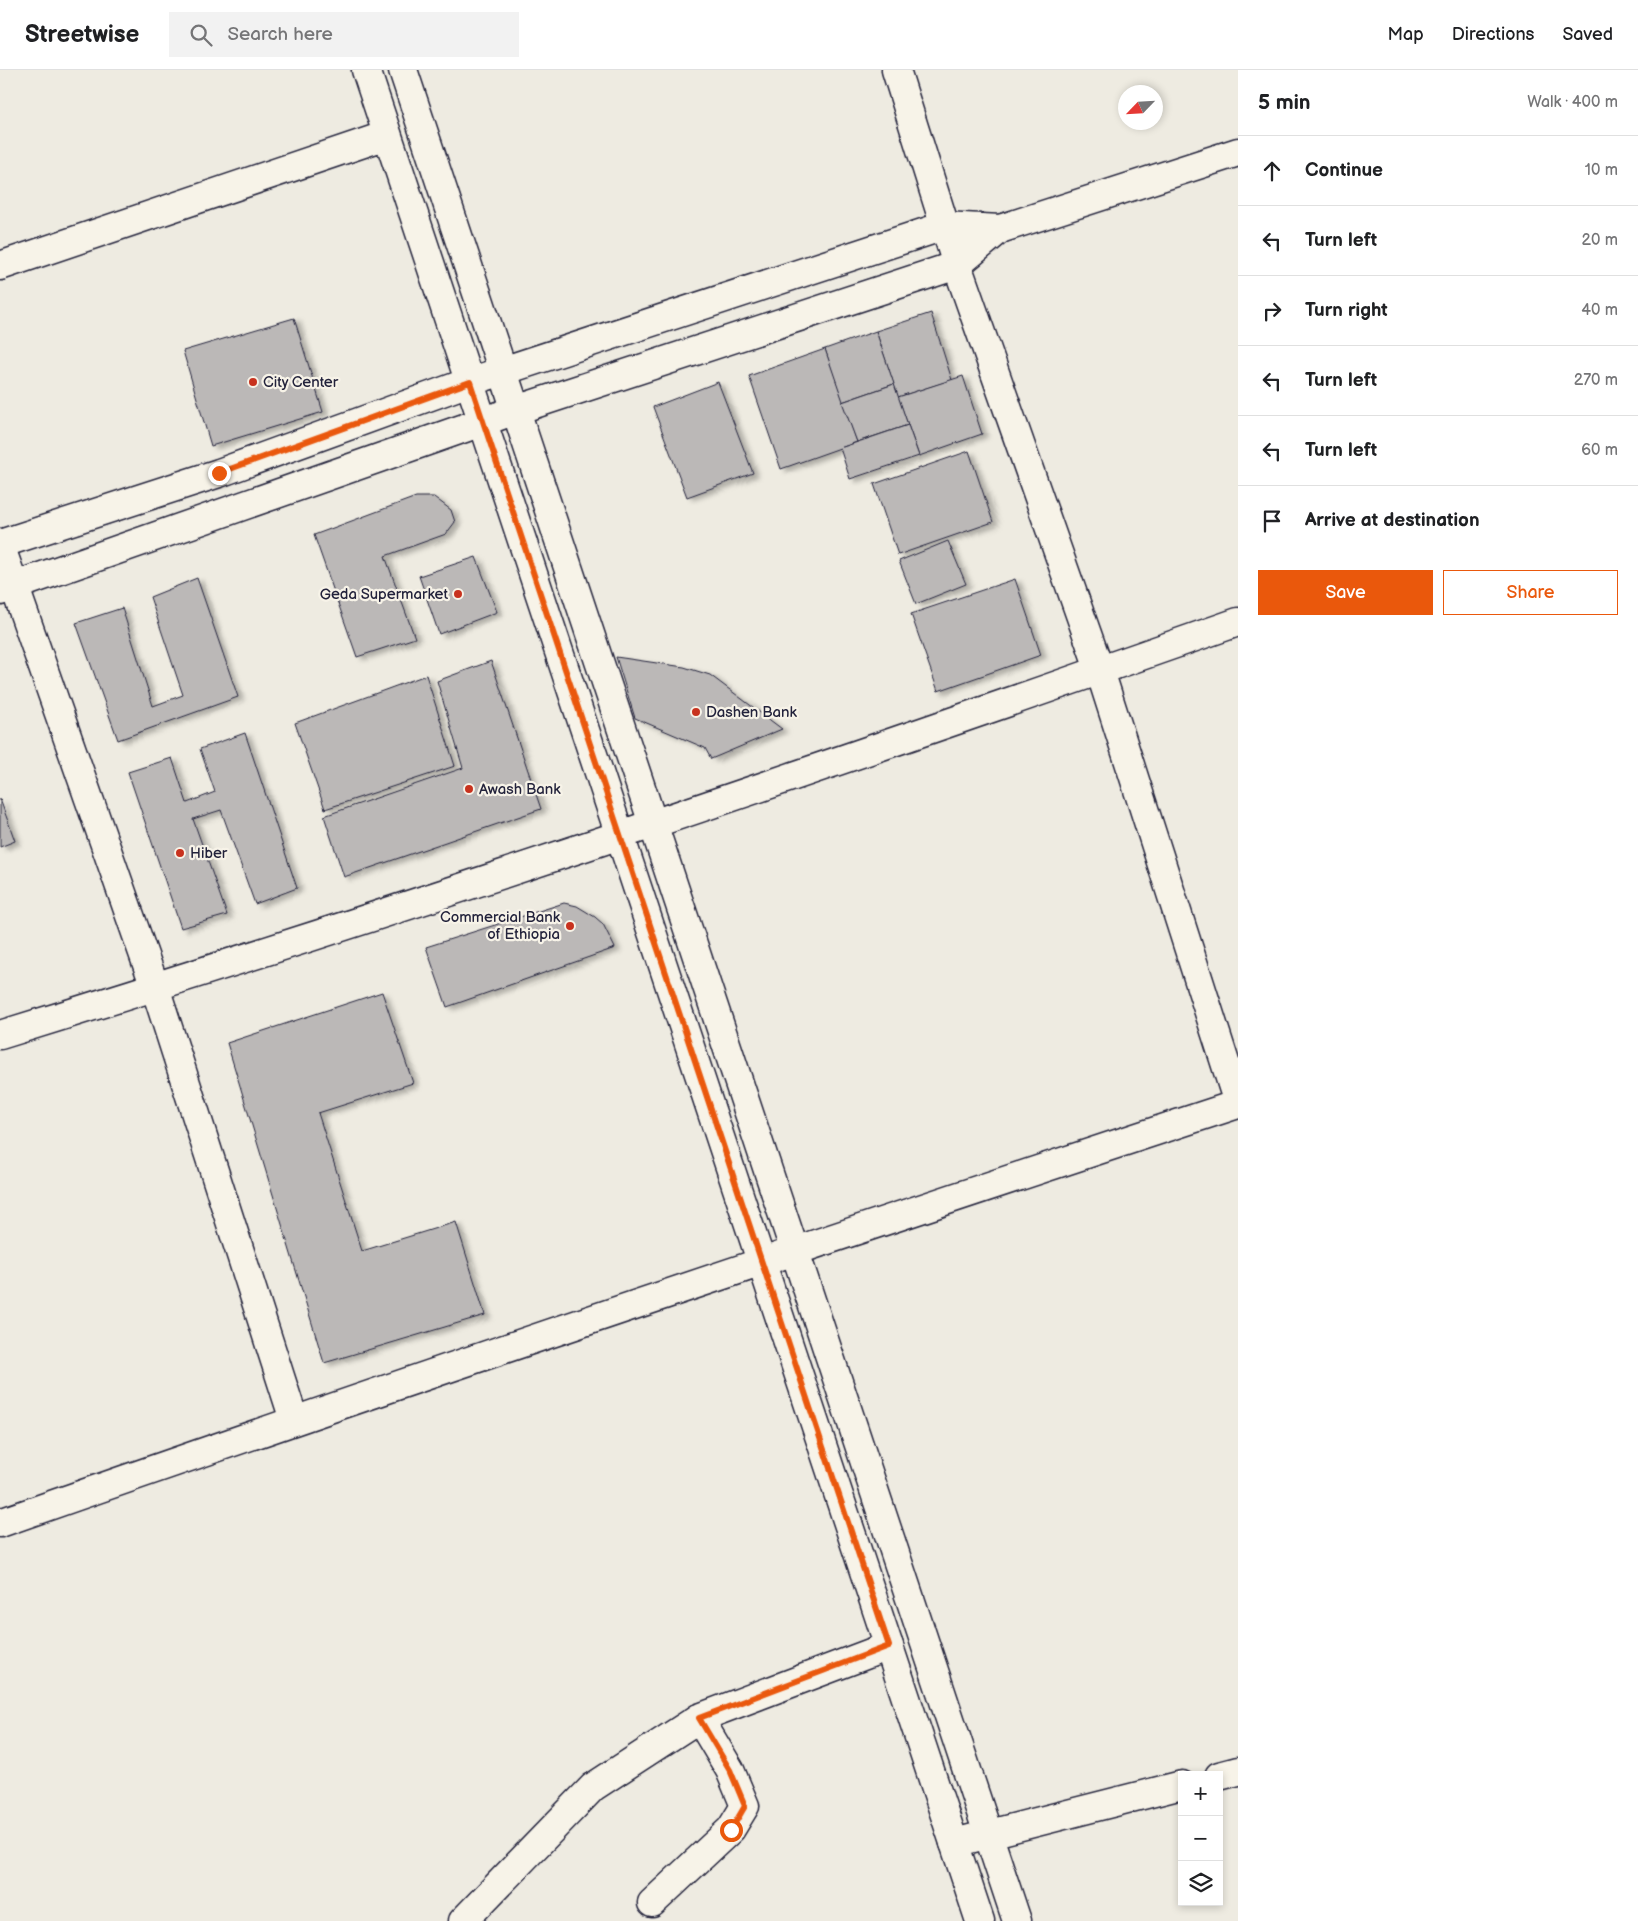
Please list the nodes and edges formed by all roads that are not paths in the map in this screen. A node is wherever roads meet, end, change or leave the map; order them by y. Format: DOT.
graph roads {
  1 [pos="366,70"];
  2 [pos="403,70"];
  3 [pos="896,70"];
  4 [pos="387,135"];
  5 [pos="1238,152"];
  6 [pos="944,226"];
  7 [pos="1000,229"];
  8 [pos="957,265"];
  9 [pos="0,266"];
  10 [pos="503,372"];
  11 [pos="470,382"];
  12 [pos="516,410"];
  13 [pos="482,422"];
  14 [pos="0,545"];
  15 [pos="8,589"];
  16 [pos="1238,622"];
  17 [pos="1100,671"];
  18 [pos="653,823"];
  19 [pos="619,834"];
  20 [pos="155,987"];
  21 [pos="0,1035"];
  22 [pos="1238,1103"];
  23 [pos="794,1250"];
  24 [pos="761,1260"];
  25 [pos="294,1420"];
  26 [pos="0,1523"];
  27 [pos="889,1646"];
  28 [pos="699,1718"];
  29 [pos="1238,1771"];
  30 [pos="1223,1775"];
  31 [pos="1178,1786"];
  32 [pos="988,1832"];
  33 [pos="954,1843"];
  34 [pos="652,1903"];
  35 [pos="463,1921"];
  36 [pos="980,1921"];
  37 [pos="1017,1921"];
  1 -- 4 [label="street"];
  2 -- 10 [label="street"];
  3 -- 6 [label="street"];
  4 -- 9 [label="street"];
  4 -- 11 [label="street"];
  5 -- 7 [label="street"];
  6 -- 7 [label="street"];
  6 -- 8 [label="street"];
  6 -- 10 [label="street"];
  7 -- 8 [label="street"];
  8 -- 12 [label="street"];
  8 -- 17 [label="street"];
  10 -- 11 [label="street"];
  10 -- 12 [label="street"];
  11 -- 13 [label="street"];
  11 -- 14 [label="street"];
  12 -- 13 [label="street"];
  12 -- 18 [label="street"];
  13 -- 15 [label="street"];
  13 -- 19 [label="street"];
  14 -- 15 [label="street"];
  15 -- 20 [label="street"];
  16 -- 17 [label="street"];
  17 -- 18 [label="street"];
  17 -- 22 [label="street"];
  18 -- 19 [label="street"];
  18 -- 23 [label="street"];
  19 -- 20 [label="street"];
  19 -- 24 [label="street"];
  20 -- 21 [label="street"];
  20 -- 25 [label="street"];
  22 -- 23 [label="street"];
  23 -- 24 [label="street"];
  23 -- 32 [label="street"];
  24 -- 25 [label="street"];
  24 -- 27 [label="street"];
  25 -- 26 [label="street"];
  27 -- 28 [label="street"];
  27 -- 33 [label="street"];
  28 -- 34 [label="street"];
  28 -- 35 [label="street"];
  29 -- 30 [label="street"];
  31 -- 32 [label="street"];
  32 -- 33 [label="street"];
  32 -- 37 [label="street"];
  33 -- 36 [label="street"];
}
